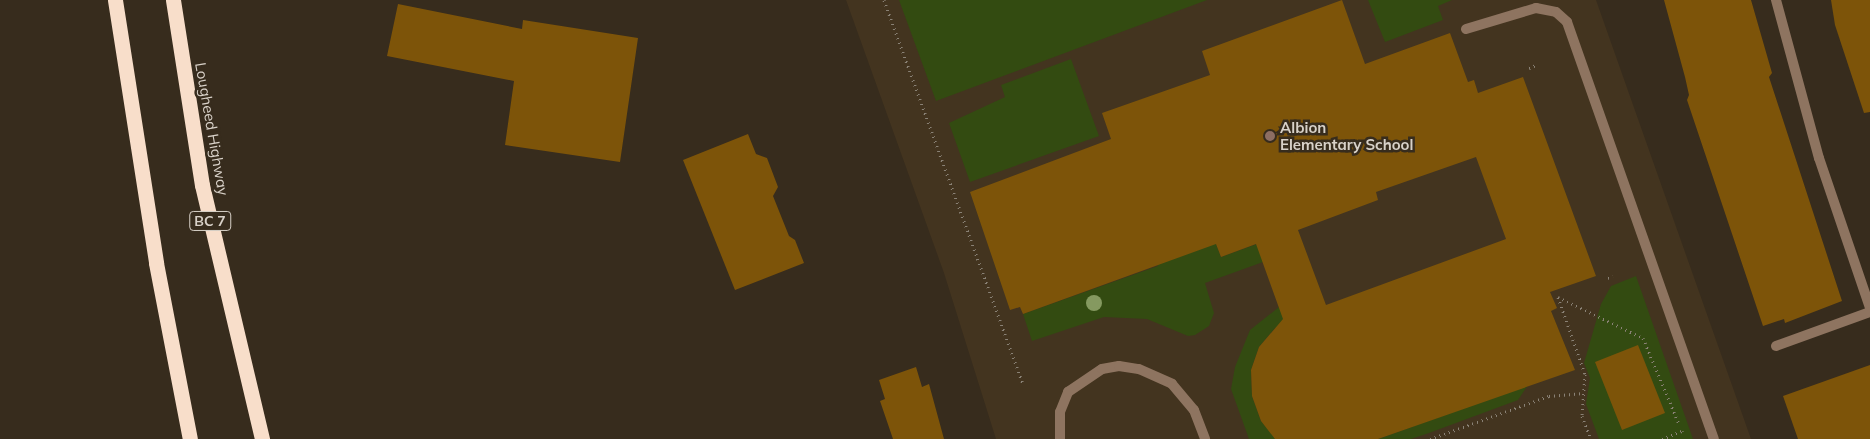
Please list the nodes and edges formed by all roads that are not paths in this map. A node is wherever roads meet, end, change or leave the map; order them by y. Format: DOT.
graph roads {
  1 [pos="115,0"];
  2 [pos="173,0"];
  3 [pos="1776,0"];
  4 [pos="1466,30"];
  5 [pos="1870,310"];
  6 [pos="1776,346"];
  7 [pos="190,439"];
  8 [pos="262,439"];
  9 [pos="1060,439"];
  10 [pos="1205,439"];
  11 [pos="1714,439"];
  1 -- 7 [label="highway"];
  2 -- 8 [label="highway, Lougheed Highway / BC 7"];
  3 -- 5 [label="lane"];
  4 -- 11 [label="lane"];
  5 -- 6 [label="lane"];
  9 -- 10 [label="lane"];
}
